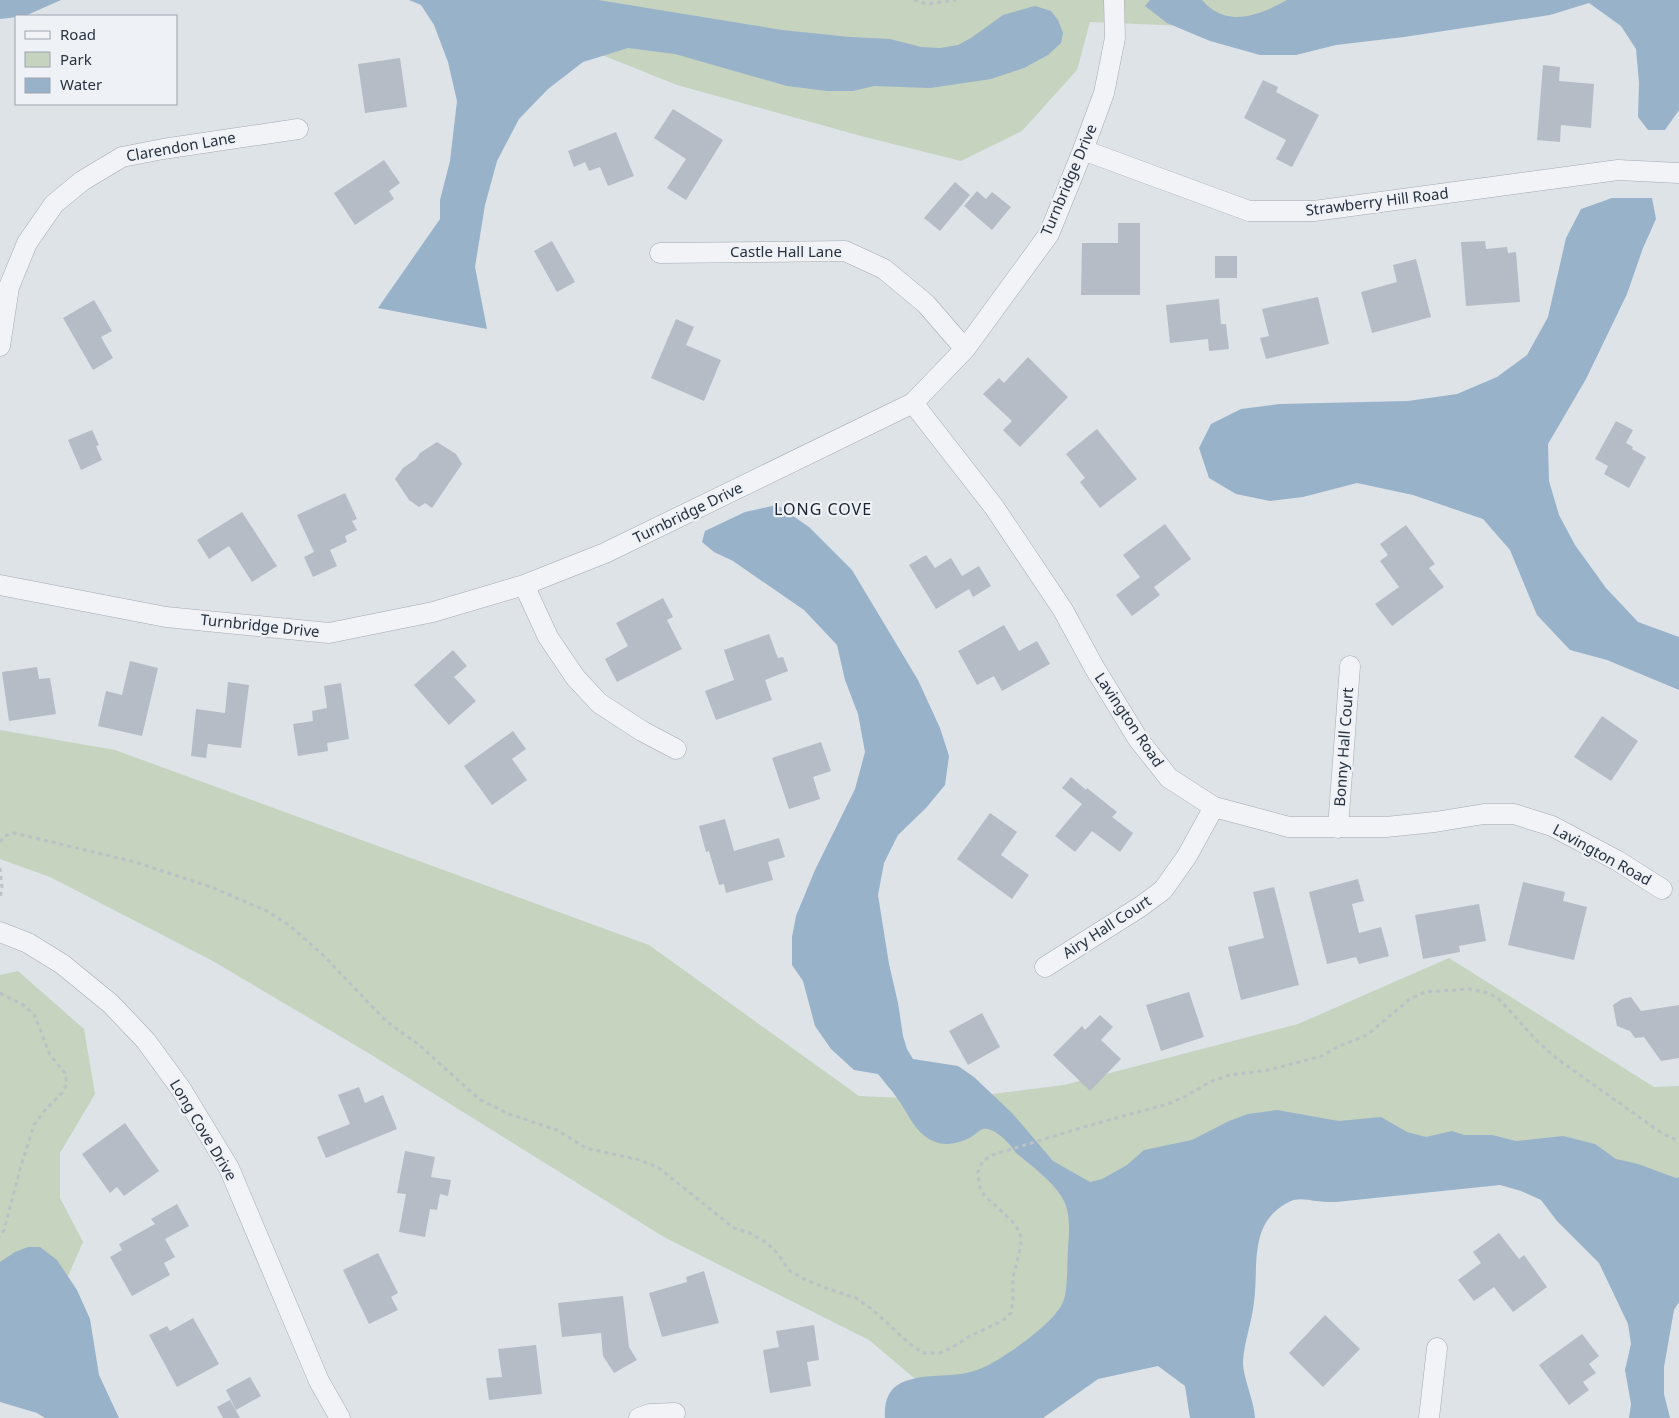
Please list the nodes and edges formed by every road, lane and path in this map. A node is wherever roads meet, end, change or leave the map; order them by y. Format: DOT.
graph roads {
  1 [pos="914,0"];
  2 [pos="956,0"];
  3 [pos="1114,0"];
  4 [pos="298,128"];
  5 [pos="1083,150"];
  6 [pos="1679,173"];
  7 [pos="660,253"];
  8 [pos="0,346"];
  9 [pos="965,349"];
  10 [pos="913,402"];
  11 [pos="0,585"];
  12 [pos="524,585"];
  13 [pos="1350,666"];
  14 [pos="676,749"];
  15 [pos="1214,807"];
  16 [pos="1338,828"];
  17 [pos="0,842"];
  18 [pos="0,868"];
  19 [pos="1662,889"];
  20 [pos="0,897"];
  21 [pos="0,932"];
  22 [pos="1045,967"];
  23 [pos="0,993"];
  24 [pos="1679,1141"];
  25 [pos="0,1237"];
  26 [pos="1437,1348"];
  27 [pos="675,1413"];
  28 [pos="340,1418"];
  29 [pos="639,1418"];
  30 [pos="1429,1418"];
  1 -- 2 [label="path"];
  3 -- 5 [label="street, Turnbridge Drive"];
  4 -- 8 [label="street, Clarendon Lane"];
  5 -- 6 [label="street, Strawberry Hill Road"];
  5 -- 9 [label="street, Turnbridge Drive"];
  7 -- 9 [label="street, Castle Hall Lane"];
  9 -- 10 [label="street, Turnbridge Drive"];
  10 -- 12 [label="street, Turnbridge Drive"];
  10 -- 15 [label="street, Lavington Road"];
  11 -- 12 [label="street, Turnbridge Drive"];
  12 -- 14 [label="street"];
  13 -- 16 [label="street, Bonny Hall Court"];
  15 -- 16 [label="street, Lavington Road"];
  15 -- 22 [label="street, Airy Hall Court"];
  16 -- 19 [label="street, Lavington Road"];
  17 -- 24 [label="path"];
  18 -- 20 [label="path"];
  21 -- 28 [label="street, Long Cove Drive"];
  23 -- 25 [label="path"];
  26 -- 30 [label="street"];
  27 -- 29 [label="street"];
}
